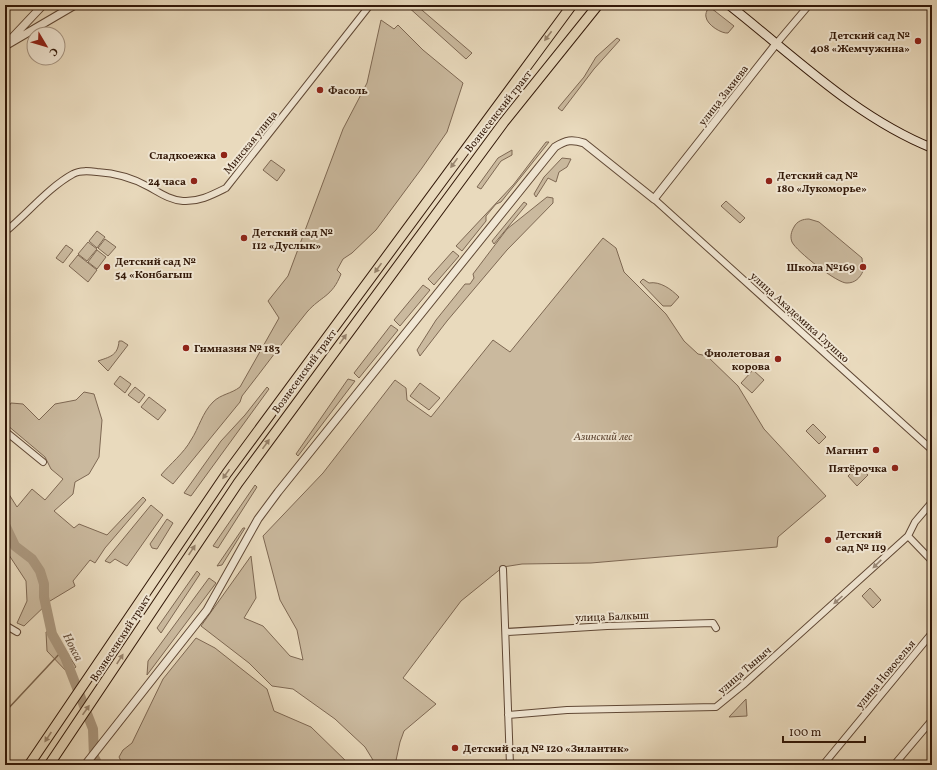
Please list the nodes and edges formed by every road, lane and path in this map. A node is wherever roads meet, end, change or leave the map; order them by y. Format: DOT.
graph roads {
  1 [pos="43,5"];
  2 [pos="76,5"];
  3 [pos="370,5"];
  4 [pos="572,5"];
  5 [pos="598,5"];
  6 [pos="729,5"];
  7 [pos="809,5"];
  8 [pos="776,44"];
  9 [pos="5,45"];
  10 [pos="932,148"];
  11 [pos="654,199"];
  12 [pos="5,232"];
  13 [pos="5,431"];
  14 [pos="932,450"];
  15 [pos="43,462"];
  16 [pos="932,502"];
  17 [pos="908,536"];
  18 [pos="932,561"];
  19 [pos="503,569"];
  20 [pos="5,625"];
  21 [pos="716,628"];
  22 [pos="17,632"];
  23 [pos="506,632"];
  24 [pos="932,633"];
  25 [pos="508,715"];
  26 [pos="932,720"];
  27 [pos="29,765"];
  28 [pos="49,765"];
  29 [pos="85,765"];
  30 [pos="510,765"];
  31 [pos="823,765"];
  32 [pos="894,765"];
  1 -- 9 [label="street"];
  2 -- 9 [label="street"];
  3 -- 12 [label="street, Минская улица"];
  4 -- 27 [label="main road, Вознесенский тракт, one-way"];
  28 -- 5 [label="main road, Вознесенский тракт, one-way"];
  6 -- 8 [label="main road"];
  7 -- 8 [label="street, улица Закиева"];
  8 -- 10 [label="main road"];
  8 -- 11 [label="street, улица Закиева"];
  11 -- 14 [label="street, улица Академика Глушко"];
  11 -- 29 [label="street"];
  13 -- 15 [label="street"];
  16 -- 17 [label="street, улица Тыныч"];
  17 -- 18 [label="street"];
  17 -- 25 [label="street, улица Тыныч, one-way"];
  19 -- 23 [label="street"];
  20 -- 22 [label="street"];
  21 -- 23 [label="street, улица Балкыш"];
  23 -- 25 [label="street"];
  24 -- 31 [label="street, улица Новоселья"];
  25 -- 30 [label="street"];
  26 -- 32 [label="street"];
}
